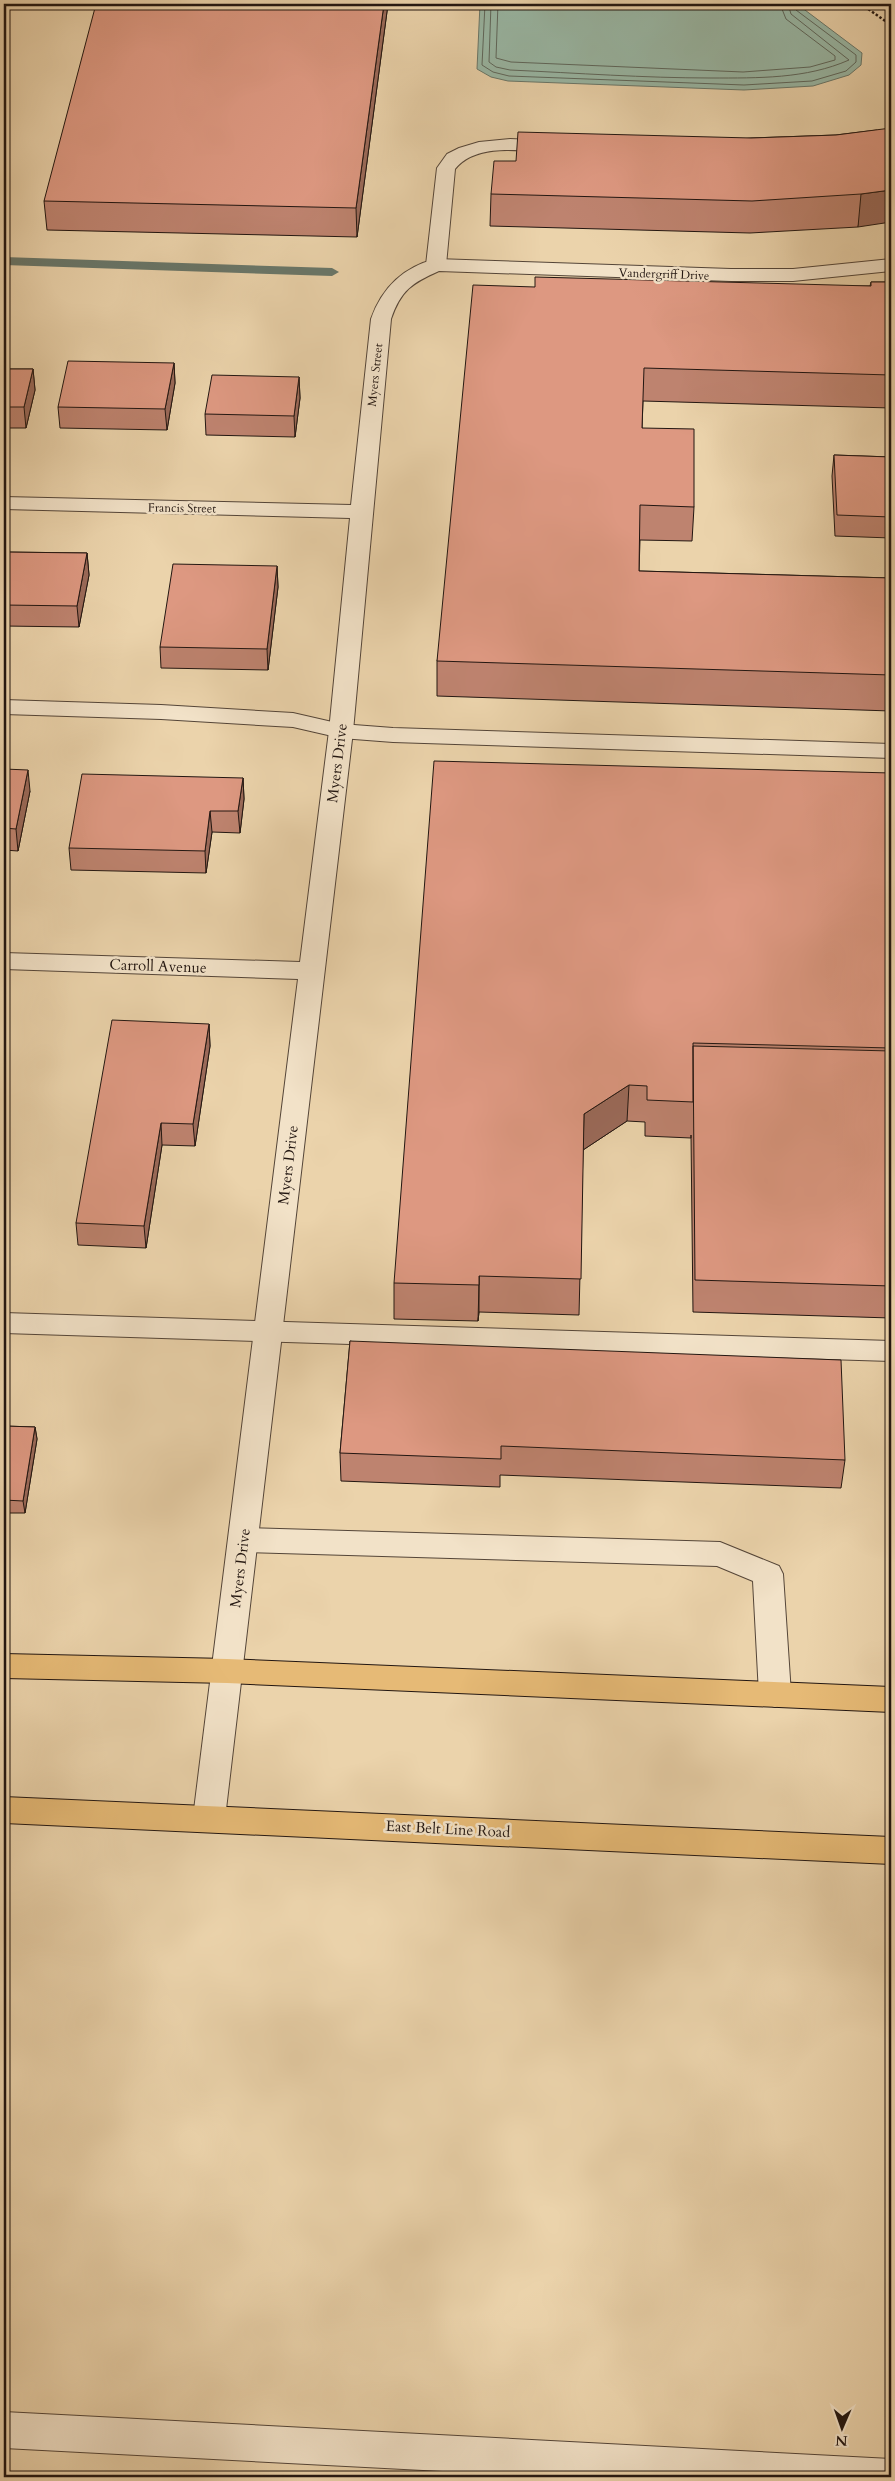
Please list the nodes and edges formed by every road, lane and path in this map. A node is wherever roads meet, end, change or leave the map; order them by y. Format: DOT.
graph roads {
  1 [pos="861,4"];
  2 [pos="891,26"];
  3 [pos="574,148"];
  4 [pos="436,265"];
  5 [pos="891,265"];
  6 [pos="4,503"];
  7 [pos="361,512"];
  8 [pos="4,707"];
  9 [pos="341,731"];
  10 [pos="891,751"];
  11 [pos="4,961"];
  12 [pos="312,971"];
  13 [pos="4,1323"];
  14 [pos="268,1332"];
  15 [pos="891,1351"];
  16 [pos="244,1540"];
  17 [pos="4,1666"];
  18 [pos="227,1671"];
  19 [pos="775,1694"];
  20 [pos="891,1700"];
  21 [pos="4,1810"];
  22 [pos="209,1818"];
  23 [pos="891,1850"];
  24 [pos="4,2430"];
  25 [pos="891,2477"];
  1 -- 2 [label="path"];
  3 -- 4 [label="street"];
  4 -- 5 [label="street, Vandergriff Drive"];
  4 -- 7 [label="street, Myers Street"];
  6 -- 7 [label="street, Francis Street"];
  7 -- 9 [label="street, Myers Drive"];
  8 -- 9 [label="street"];
  9 -- 10 [label="street"];
  9 -- 12 [label="street, Myers Drive"];
  11 -- 12 [label="street, Carroll Avenue"];
  12 -- 14 [label="street, Myers Drive"];
  13 -- 14 [label="street"];
  14 -- 15 [label="street"];
  14 -- 16 [label="street, Myers Drive"];
  16 -- 18 [label="street, Myers Drive"];
  16 -- 19 [label="street"];
  17 -- 18 [label="main road"];
  18 -- 19 [label="main road"];
  18 -- 22 [label="street, Myers Drive"];
  19 -- 20 [label="main road"];
  21 -- 22 [label="main road, East Belt Line Road"];
  22 -- 23 [label="main road, East Belt Line Road"];
  24 -- 25 [label="street"];
}
